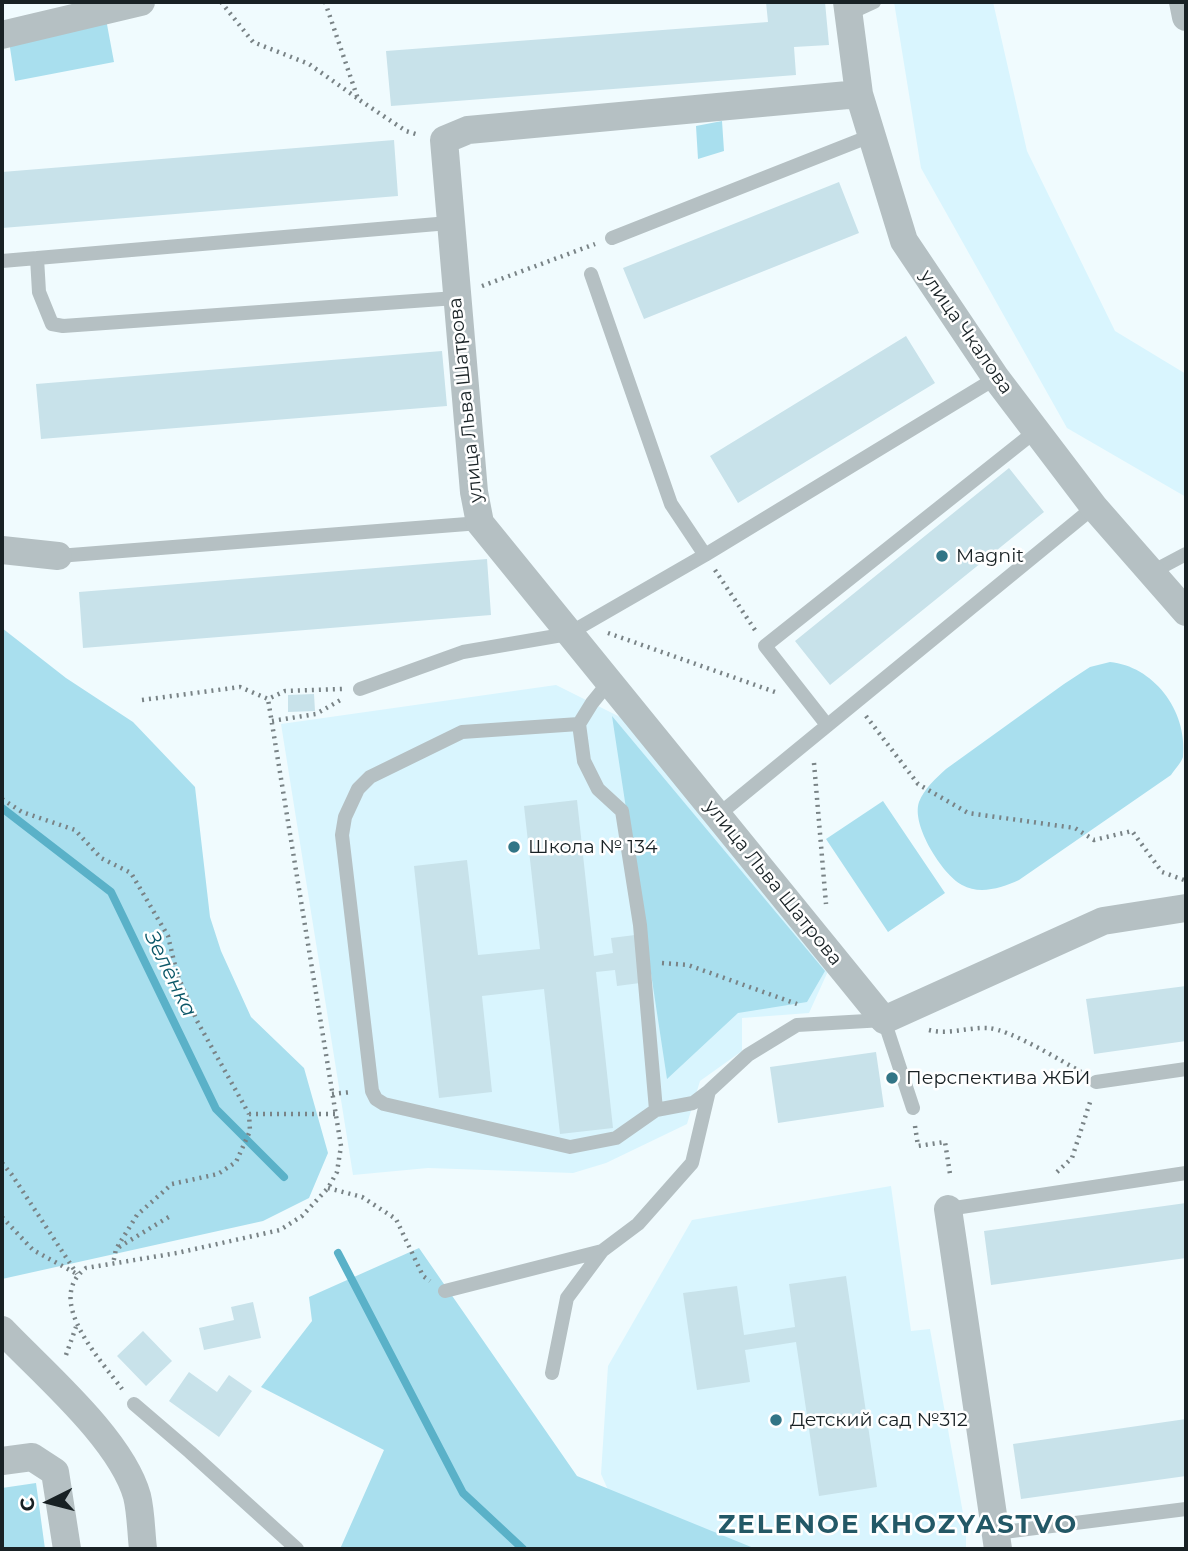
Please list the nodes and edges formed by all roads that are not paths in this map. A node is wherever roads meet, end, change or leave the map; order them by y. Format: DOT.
graph roads {
  1 [pos="141,2"];
  2 [pos="874,2"];
  3 [pos="1183,2"];
  4 [pos="847,8"];
  5 [pos="1186,17"];
  6 [pos="2,35"];
  7 [pos="859,94"];
  8 [pos="873,135"];
  9 [pos="449,223"];
  10 [pos="612,238"];
  11 [pos="37,258"];
  12 [pos="2,261"];
  13 [pos="591,274"];
  14 [pos="456,296"];
  15 [pos="996,378"];
  16 [pos="1037,430"];
  17 [pos="1094,507"];
  18 [pos="480,523"];
  19 [pos="2,550"];
  20 [pos="1186,554"];
  21 [pos="705,555"];
  22 [pos="58,556"];
  23 [pos="1152,572"];
  24 [pos="1186,612"];
  25 [pos="576,629"];
  26 [pos="609,682"];
  27 [pos="360,689"];
  28 [pos="579,724"];
  29 [pos="827,725"];
  30 [pos="718,815"];
  31 [pos="1186,908"];
  32 [pos="884,1020"];
  33 [pos="1186,1069"];
  34 [pos="1096,1082"];
  35 [pos="709,1091"];
  36 [pos="912,1108"];
  37 [pos="656,1110"];
  38 [pos="1186,1173"];
  39 [pos="948,1209"];
  40 [pos="602,1251"];
  41 [pos="445,1291"];
  42 [pos="2,1330"];
  43 [pos="552,1373"];
  44 [pos="134,1404"];
  45 [pos="2,1461"];
  46 [pos="1186,1509"];
  47 [pos="997,1541"];
  48 [pos="67,1549"];
  49 [pos="143,1549"];
  50 [pos="297,1549"];
  1 -- 6 [label="street"];
  2 -- 4 [label="lane"];
  3 -- 5 [label="street"];
  4 -- 7 [label="street, улица Чкалова"];
  7 -- 8 [label="street, улица Чкалова"];
  7 -- 9 [label="street, улица Льва Шатрова"];
  8 -- 10 [label="lane"];
  8 -- 15 [label="street, улица Чкалова"];
  9 -- 11 [label="lane"];
  9 -- 14 [label="street, улица Льва Шатрова"];
  11 -- 12 [label="lane"];
  11 -- 14 [label="lane"];
  13 -- 21 [label="lane"];
  14 -- 18 [label="street, улица Льва Шатрова"];
  15 -- 16 [label="street, улица Чкалова"];
  15 -- 21 [label="lane"];
  16 -- 17 [label="street, улица Чкалова"];
  16 -- 29 [label="lane"];
  17 -- 23 [label="street, улица Чкалова"];
  17 -- 29 [label="lane"];
  18 -- 22 [label="lane"];
  18 -- 25 [label="street, улица Льва Шатрова"];
  19 -- 22 [label="street"];
  20 -- 23 [label="lane"];
  21 -- 25 [label="lane"];
  23 -- 24 [label="street, улица Чкалова"];
  25 -- 26 [label="street, улица Льва Шатрова"];
  25 -- 27 [label="lane"];
  26 -- 28 [label="lane"];
  26 -- 30 [label="street, улица Льва Шатрова"];
  28 -- 37 [label="lane"];
  28 -- 37 [label="lane"];
  29 -- 30 [label="lane"];
  30 -- 32 [label="street, улица Льва Шатрова"];
  31 -- 32 [label="street"];
  32 -- 35 [label="lane"];
  32 -- 36 [label="lane"];
  33 -- 34 [label="lane"];
  35 -- 37 [label="lane"];
  35 -- 40 [label="lane"];
  38 -- 39 [label="lane"];
  39 -- 47 [label="street"];
  40 -- 41 [label="lane"];
  40 -- 43 [label="lane"];
  42 -- 49 [label="street"];
  44 -- 50 [label="lane"];
  45 -- 48 [label="street"];
  46 -- 47 [label="lane"];
}
